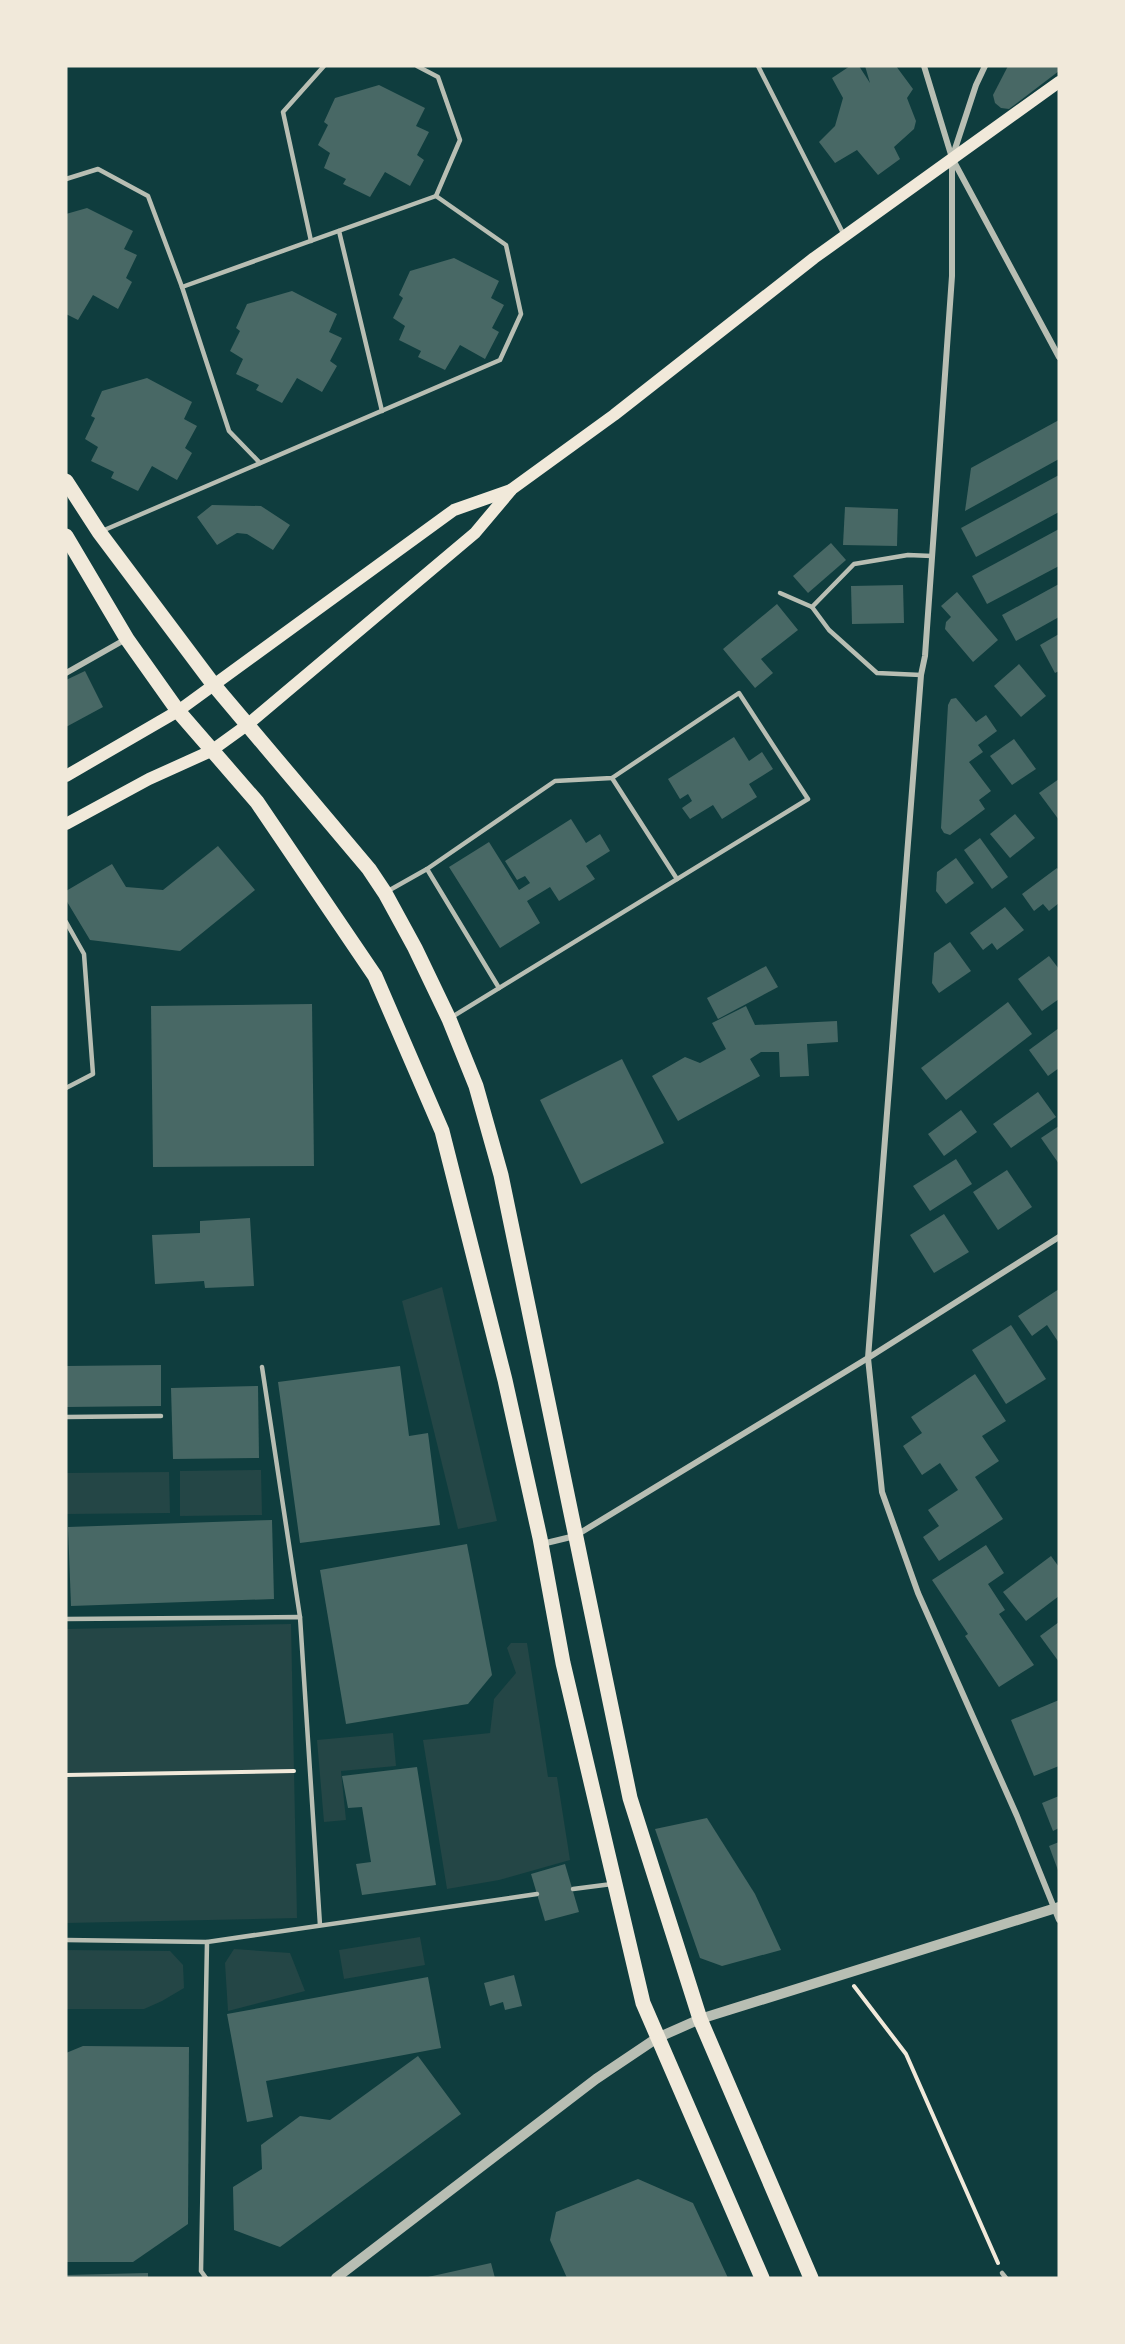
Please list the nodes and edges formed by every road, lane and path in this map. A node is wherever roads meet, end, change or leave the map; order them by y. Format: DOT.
graph roads {
  1 [pos="324,66"];
  2 [pos="417,66"];
  3 [pos="758,66"];
  4 [pos="924,66"];
  5 [pos="985,66"];
  6 [pos="1059,82"];
  7 [pos="952,158"];
  8 [pos="66,178"];
  9 [pos="436,196"];
  10 [pos="339,231"];
  11 [pos="844,236"];
  12 [pos="311,241"];
  13 [pos="183,287"];
  14 [pos="1059,357"];
  15 [pos="382,411"];
  16 [pos="260,463"];
  17 [pos="66,481"];
  18 [pos="512,489"];
  19 [pos="99,532"];
  20 [pos="66,536"];
  21 [pos="932,556"];
  22 [pos="780,592"];
  23 [pos="812,608"];
  24 [pos="127,639"];
  25 [pos="66,673"];
  26 [pos="921,675"];
  27 [pos="213,684"];
  28 [pos="178,711"];
  29 [pos="247,725"];
  30 [pos="211,751"];
  31 [pos="66,776"];
  32 [pos="612,778"];
  33 [pos="66,824"];
  34 [pos="427,869"];
  35 [pos="677,879"];
  36 [pos="385,893"];
  37 [pos="66,922"];
  38 [pos="499,988"];
  39 [pos="449,1018"];
  40 [pos="66,1088"];
  41 [pos="1059,1237"];
  42 [pos="868,1358"];
  43 [pos="262,1367"];
  44 [pos="161,1416"];
  45 [pos="66,1417"];
  46 [pos="575,1536"];
  47 [pos="541,1545"];
  48 [pos="300,1617"];
  49 [pos="66,1619"];
  50 [pos="294,1771"];
  51 [pos="66,1775"];
  52 [pos="614,1883"];
  53 [pos="573,1889"];
  54 [pos="537,1894"];
  55 [pos="1057,1908"];
  56 [pos="1059,1920"];
  57 [pos="320,1925"];
  58 [pos="66,1940"];
  59 [pos="207,1942"];
  60 [pos="845,1974"];
  61 [pos="700,2019"];
  62 [pos="657,2038"];
  63 [pos="1004,2276"];
  64 [pos="206,2278"];
  65 [pos="336,2278"];
  66 [pos="762,2278"];
  67 [pos="811,2278"];
  1 -- 12 [label="lane"];
  2 -- 9 [label="lane"];
  3 -- 11 [label="lane"];
  4 -- 7 [label="street"];
  5 -- 7 [label="street"];
  6 -- 7 [label="main road"];
  7 -- 11 [label="main road"];
  7 -- 14 [label="street"];
  7 -- 21 [label="street"];
  8 -- 13 [label="lane"];
  9 -- 10 [label="lane"];
  9 -- 15 [label="lane"];
  10 -- 12 [label="lane"];
  10 -- 15 [label="lane"];
  11 -- 18 [label="main road"];
  12 -- 13 [label="lane"];
  13 -- 16 [label="lane"];
  15 -- 16 [label="lane"];
  16 -- 19 [label="lane"];
  17 -- 19 [label="main road"];
  18 -- 27 [label="main road"];
  18 -- 29 [label="main road"];
  19 -- 27 [label="main road"];
  20 -- 24 [label="main road"];
  21 -- 23 [label="lane"];
  21 -- 26 [label="street"];
  22 -- 23 [label="lane"];
  23 -- 26 [label="lane"];
  24 -- 25 [label="street"];
  24 -- 28 [label="main road"];
  26 -- 42 [label="street"];
  27 -- 28 [label="main road"];
  27 -- 29 [label="main road"];
  28 -- 30 [label="main road"];
  28 -- 31 [label="main road"];
  29 -- 30 [label="main road"];
  29 -- 36 [label="main road"];
  30 -- 33 [label="main road"];
  30 -- 47 [label="main road"];
  32 -- 34 [label="lane"];
  32 -- 35 [label="lane"];
  32 -- 35 [label="lane"];
  34 -- 36 [label="lane"];
  34 -- 38 [label="lane"];
  35 -- 38 [label="lane"];
  36 -- 39 [label="main road"];
  37 -- 40 [label="lane"];
  38 -- 39 [label="lane"];
  39 -- 46 [label="main road"];
  41 -- 42 [label="street"];
  42 -- 46 [label="street"];
  42 -- 55 [label="street"];
  43 -- 48 [label="lane"];
  44 -- 45 [label="lane"];
  46 -- 47 [label="street"];
  46 -- 61 [label="main road"];
  47 -- 52 [label="main road"];
  48 -- 49 [label="lane"];
  48 -- 57 [label="lane"];
  50 -- 51 [label="path"];
  52 -- 53 [label="lane"];
  52 -- 62 [label="main road"];
  54 -- 57 [label="lane"];
  55 -- 56 [label="street"];
  55 -- 60 [label="street"];
  57 -- 59 [label="lane"];
  58 -- 59 [label="lane"];
  59 -- 64 [label="lane"];
  60 -- 61 [label="street"];
  60 -- 63 [label="path"];
  61 -- 62 [label="street"];
  61 -- 67 [label="main road"];
  62 -- 65 [label="street"];
  62 -- 66 [label="main road"];
}
